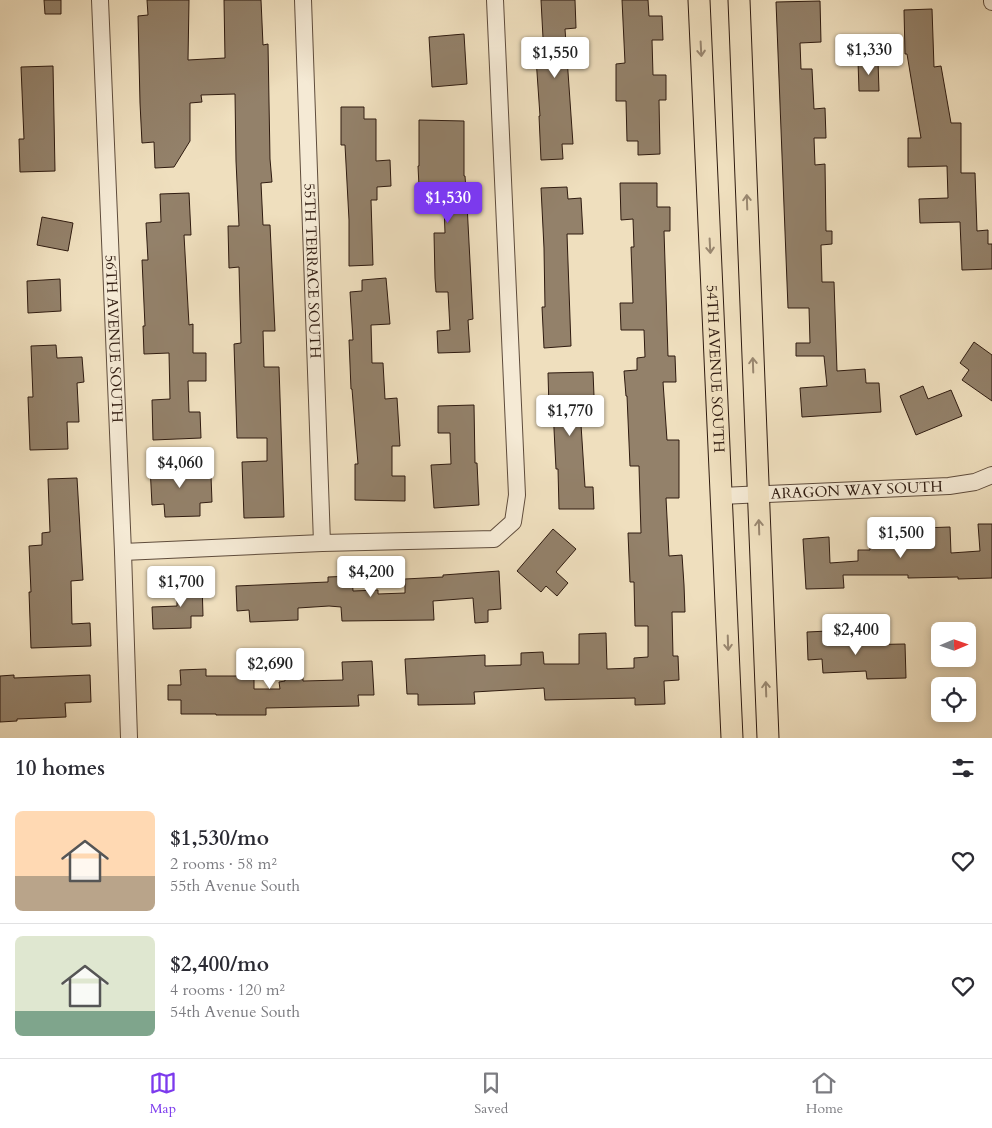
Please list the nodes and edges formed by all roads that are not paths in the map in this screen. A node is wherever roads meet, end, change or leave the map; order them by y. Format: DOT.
graph roads {
  1 [pos="100,0"];
  2 [pos="303,0"];
  3 [pos="495,0"];
  4 [pos="699,0"];
  5 [pos="739,0"];
  6 [pos="992,476"];
  7 [pos="758,494"];
  8 [pos="722,496"];
  9 [pos="322,543"];
  10 [pos="123,552"];
  11 [pos="129,738"];
  12 [pos="732,738"];
  13 [pos="768,738"];
  1 -- 10 [label="street, 56TH AVENUE SOUTH"];
  2 -- 9 [label="street, 55TH TERRACE SOUTH"];
  3 -- 9 [label="street"];
  4 -- 8 [label="main road, 54TH AVENUE SOUTH, one-way"];
  7 -- 5 [label="main road, one-way"];
  6 -- 7 [label="street, ARAGON WAY SOUTH"];
  7 -- 8 [label="street, ARAGON WAY SOUTH"];
  13 -- 7 [label="main road, one-way"];
  8 -- 12 [label="main road, 54TH AVENUE SOUTH, one-way"];
  9 -- 10 [label="street"];
  10 -- 11 [label="street, 56TH AVENUE SOUTH"];
}
